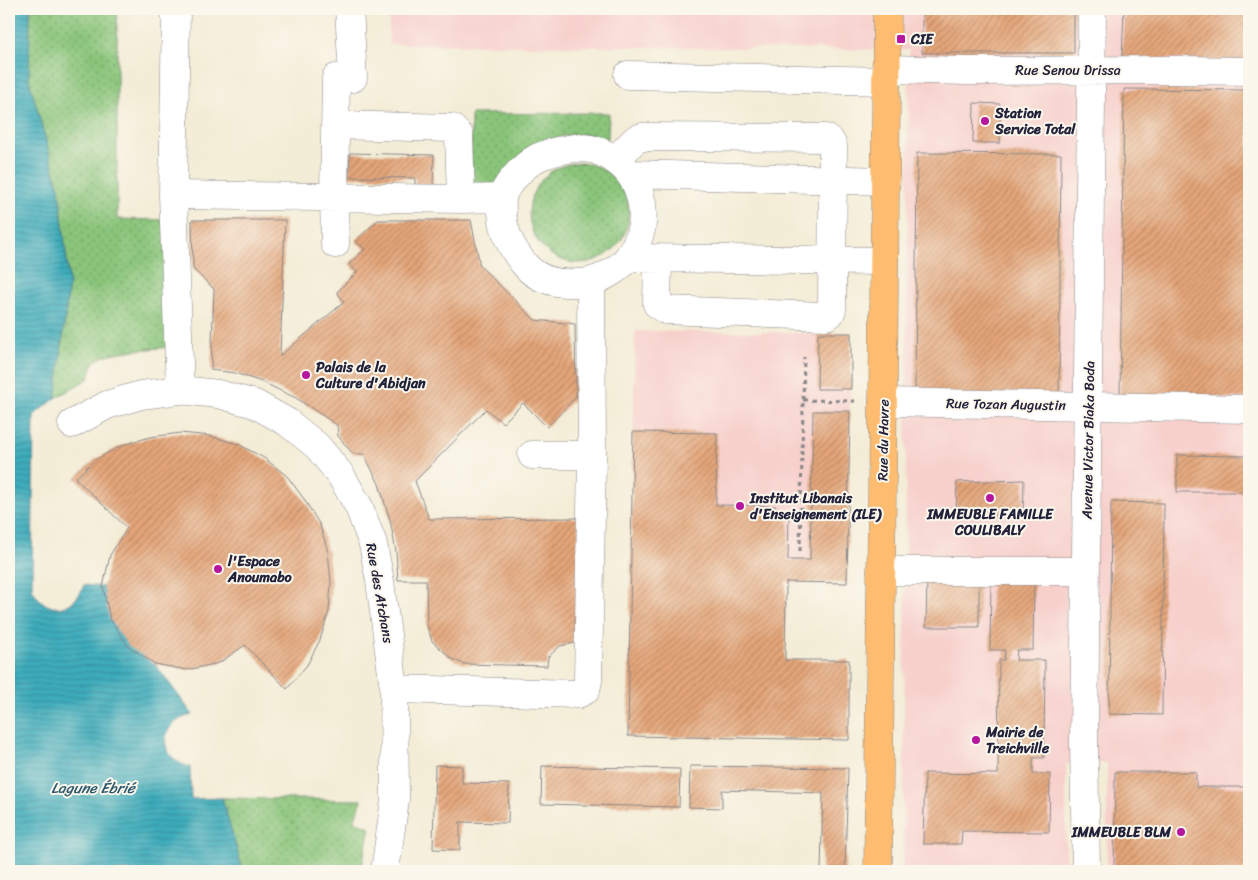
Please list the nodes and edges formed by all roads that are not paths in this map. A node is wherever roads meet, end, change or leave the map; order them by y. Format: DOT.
graph roads {
  1 [pos="176,9"];
  2 [pos="349,9"];
  3 [pos="887,9"];
  4 [pos="1092,9"];
  5 [pos="1091,70"];
  6 [pos="1249,71"];
  7 [pos="628,75"];
  8 [pos="886,75"];
  9 [pos="335,125"];
  10 [pos="623,167"];
  11 [pos="833,180"];
  12 [pos="886,181"];
  13 [pos="173,195"];
  14 [pos="334,197"];
  15 [pos="502,198"];
  16 [pos="461,199"];
  17 [pos="335,244"];
  18 [pos="628,258"];
  19 [pos="658,258"];
  20 [pos="832,261"];
  21 [pos="884,261"];
  22 [pos="591,282"];
  23 [pos="180,390"];
  24 [pos="883,402"];
  25 [pos="1088,405"];
  26 [pos="1249,410"];
  27 [pos="72,424"];
  28 [pos="532,455"];
  29 [pos="592,455"];
  30 [pos="881,571"];
  31 [pos="1086,571"];
  32 [pos="394,689"];
  33 [pos="385,871"];
  34 [pos="878,871"];
  35 [pos="1086,871"];
  1 -- 13 [label="street"];
  2 -- 9 [label="street"];
  3 -- 8 [label="main road, Rue du Havre"];
  4 -- 5 [label="street, Avenue Victor Biaka Boda"];
  5 -- 6 [label="street, Rue Senou Drissa"];
  5 -- 8 [label="street, Rue Senou Drissa"];
  5 -- 25 [label="street, Avenue Victor Biaka Boda"];
  7 -- 8 [label="street, Rue Senou Drissa"];
  8 -- 12 [label="main road, Rue du Havre"];
  9 -- 14 [label="street"];
  9 -- 16 [label="street"];
  10 -- 11 [label="street"];
  10 -- 11 [label="street"];
  10 -- 15 [label="street"];
  10 -- 18 [label="street"];
  11 -- 12 [label="street"];
  11 -- 20 [label="street"];
  12 -- 21 [label="main road, Rue du Havre"];
  13 -- 14 [label="street"];
  13 -- 23 [label="street"];
  14 -- 16 [label="street"];
  14 -- 17 [label="street"];
  15 -- 16 [label="street"];
  15 -- 22 [label="street"];
  18 -- 19 [label="street"];
  18 -- 22 [label="street"];
  19 -- 20 [label="street"];
  19 -- 20 [label="street"];
  20 -- 21 [label="street"];
  21 -- 24 [label="main road, Rue du Havre"];
  22 -- 29 [label="street"];
  23 -- 27 [label="street, Rue des Atchans"];
  23 -- 32 [label="street, Rue des Atchans"];
  24 -- 25 [label="street, Rue Tozan Augustin"];
  24 -- 30 [label="main road, Rue du Havre"];
  25 -- 26 [label="street, Rue Tozan Augustin"];
  25 -- 31 [label="street, Avenue Victor Biaka Boda"];
  28 -- 29 [label="street"];
  29 -- 32 [label="street"];
  30 -- 31 [label="street"];
  30 -- 34 [label="main road, Rue du Havre"];
  31 -- 35 [label="street, Avenue Victor Biaka Boda"];
  32 -- 33 [label="street, Rue des Atchans"];
}
